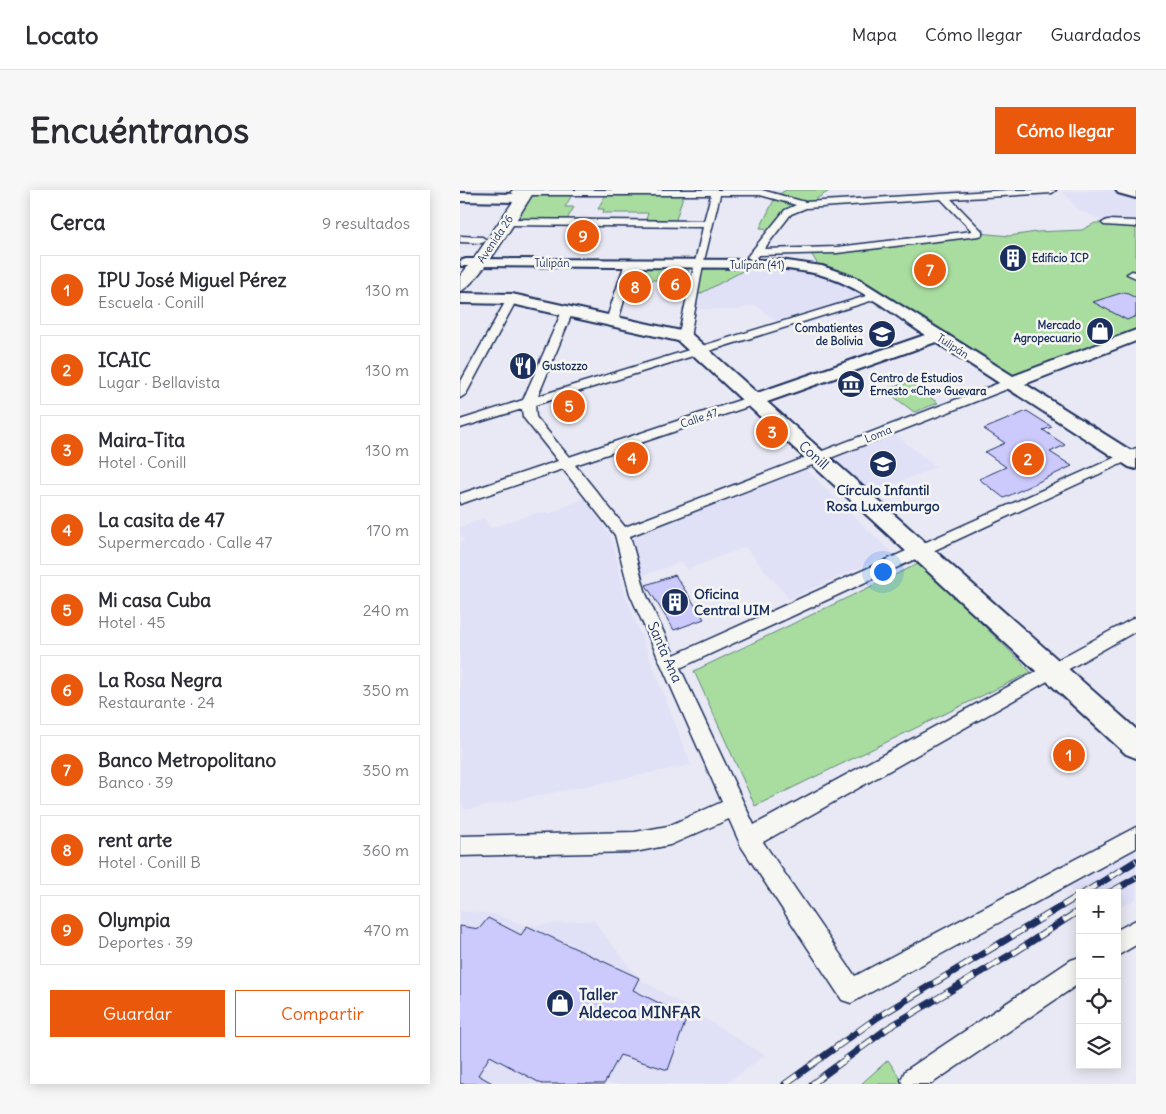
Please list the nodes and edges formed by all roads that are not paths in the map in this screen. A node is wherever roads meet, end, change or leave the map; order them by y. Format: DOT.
graph roads {
  1 [pos="866,190"];
  2 [pos="1052,190"];
  3 [pos="1122,190"];
  4 [pos="616,191"];
  5 [pos="698,191"];
  6 [pos="760,191"];
  7 [pos="716,193"];
  8 [pos="1136,194"];
  9 [pos="519,195"];
  10 [pos="944,197"];
  11 [pos="460,199"];
  12 [pos="841,204"];
  13 [pos="806,205"];
  14 [pos="506,222"];
  15 [pos="1107,223"];
  16 [pos="709,224"];
  17 [pos="1136,224"];
  18 [pos="460,239"];
  19 [pos="482,240"];
  20 [pos="756,252"];
  21 [pos="630,263"];
  22 [pos="698,264"];
  23 [pos="746,264"];
  24 [pos="468,266"];
  25 [pos="816,269"];
  26 [pos="460,286"];
  27 [pos="876,296"];
  28 [pos="460,298"];
  29 [pos="512,299"];
  30 [pos="567,312"];
  31 [pos="612,321"];
  32 [pos="1136,335"];
  33 [pos="938,336"];
  34 [pos="692,344"];
  35 [pos="1011,383"];
  36 [pos="460,394"];
  37 [pos="754,400"];
  38 [pos="528,404"];
  39 [pos="460,424"];
  40 [pos="818,458"];
  41 [pos="1133,458"];
  42 [pos="565,464"];
  43 [pos="460,500"];
  44 [pos="622,534"];
  45 [pos="920,550"];
  46 [pos="1136,623"];
  47 [pos="671,664"];
  48 [pos="1052,670"];
  49 [pos="1136,746"];
  50 [pos="733,807"];
  51 [pos="1136,837"];
  52 [pos="749,839"];
  53 [pos="460,846"];
  54 [pos="1136,932"];
  55 [pos="1121,941"];
  56 [pos="1076,972"];
  57 [pos="915,1082"];
  1 -- 12 [label="street"];
  2 -- 10 [label="street"];
  3 -- 8 [label="street"];
  4 -- 5 [label="street"];
  4 -- 9 [label="street"];
  5 -- 7 [label="street"];
  6 -- 7 [label="street"];
  6 -- 13 [label="street"];
  7 -- 16 [label="street"];
  9 -- 11 [label="street"];
  9 -- 14 [label="main road, Avenida 26"];
  9 -- 19 [label="main road, Avenida 26"];
  10 -- 12 [label="street"];
  10 -- 20 [label="street"];
  12 -- 13 [label="street"];
  13 -- 20 [label="street"];
  14 -- 16 [label="street"];
  14 -- 24 [label="main road, Avenida 26"];
  15 -- 17 [label="street"];
  16 -- 22 [label="street"];
  18 -- 19 [label="street"];
  19 -- 24 [label="main road, Avenida 26"];
  20 -- 23 [label="street"];
  21 -- 22 [label="street, Tulipán"];
  21 -- 24 [label="street, Tulipán"];
  21 -- 31 [label="street"];
  22 -- 23 [label="street, Tulipán (41)"];
  22 -- 34 [label="street"];
  23 -- 25 [label="street, Tulipán (41)"];
  24 -- 26 [label="main road, Avenida 26"];
  25 -- 27 [label="street, Tulipán"];
  27 -- 33 [label="street, Tulipán"];
  27 -- 34 [label="street"];
  28 -- 29 [label="street, Conill"];
  29 -- 30 [label="street, Conill"];
  29 -- 36 [label="street"];
  30 -- 31 [label="street, Conill"];
  30 -- 38 [label="street"];
  31 -- 34 [label="street, Conill"];
  32 -- 35 [label="street, Loma"];
  33 -- 35 [label="street, Tulipán"];
  33 -- 37 [label="street, Calle 47"];
  34 -- 37 [label="street, Conill"];
  34 -- 38 [label="street"];
  35 -- 40 [label="street, Loma"];
  35 -- 41 [label="street, Tulipán"];
  37 -- 40 [label="street, Conill"];
  37 -- 42 [label="street, Calle 47"];
  38 -- 39 [label="street"];
  38 -- 42 [label="street, Santa Ana"];
  40 -- 44 [label="street, Loma"];
  40 -- 45 [label="street, Conill"];
  41 -- 45 [label="street"];
  42 -- 43 [label="street, Calle 47"];
  42 -- 44 [label="street, Santa Ana"];
  44 -- 47 [label="street, Santa Ana"];
  45 -- 47 [label="street"];
  45 -- 48 [label="street, Conill"];
  46 -- 48 [label="street"];
  47 -- 50 [label="street, Santa Ana"];
  48 -- 49 [label="street, Conill"];
  48 -- 52 [label="street"];
  50 -- 52 [label="street, Santa Ana"];
  50 -- 53 [label="street"];
  51 -- 52 [label="street, Santa Ana"];
  54 -- 55 [label="street"];
  56 -- 57 [label="street"];
}
